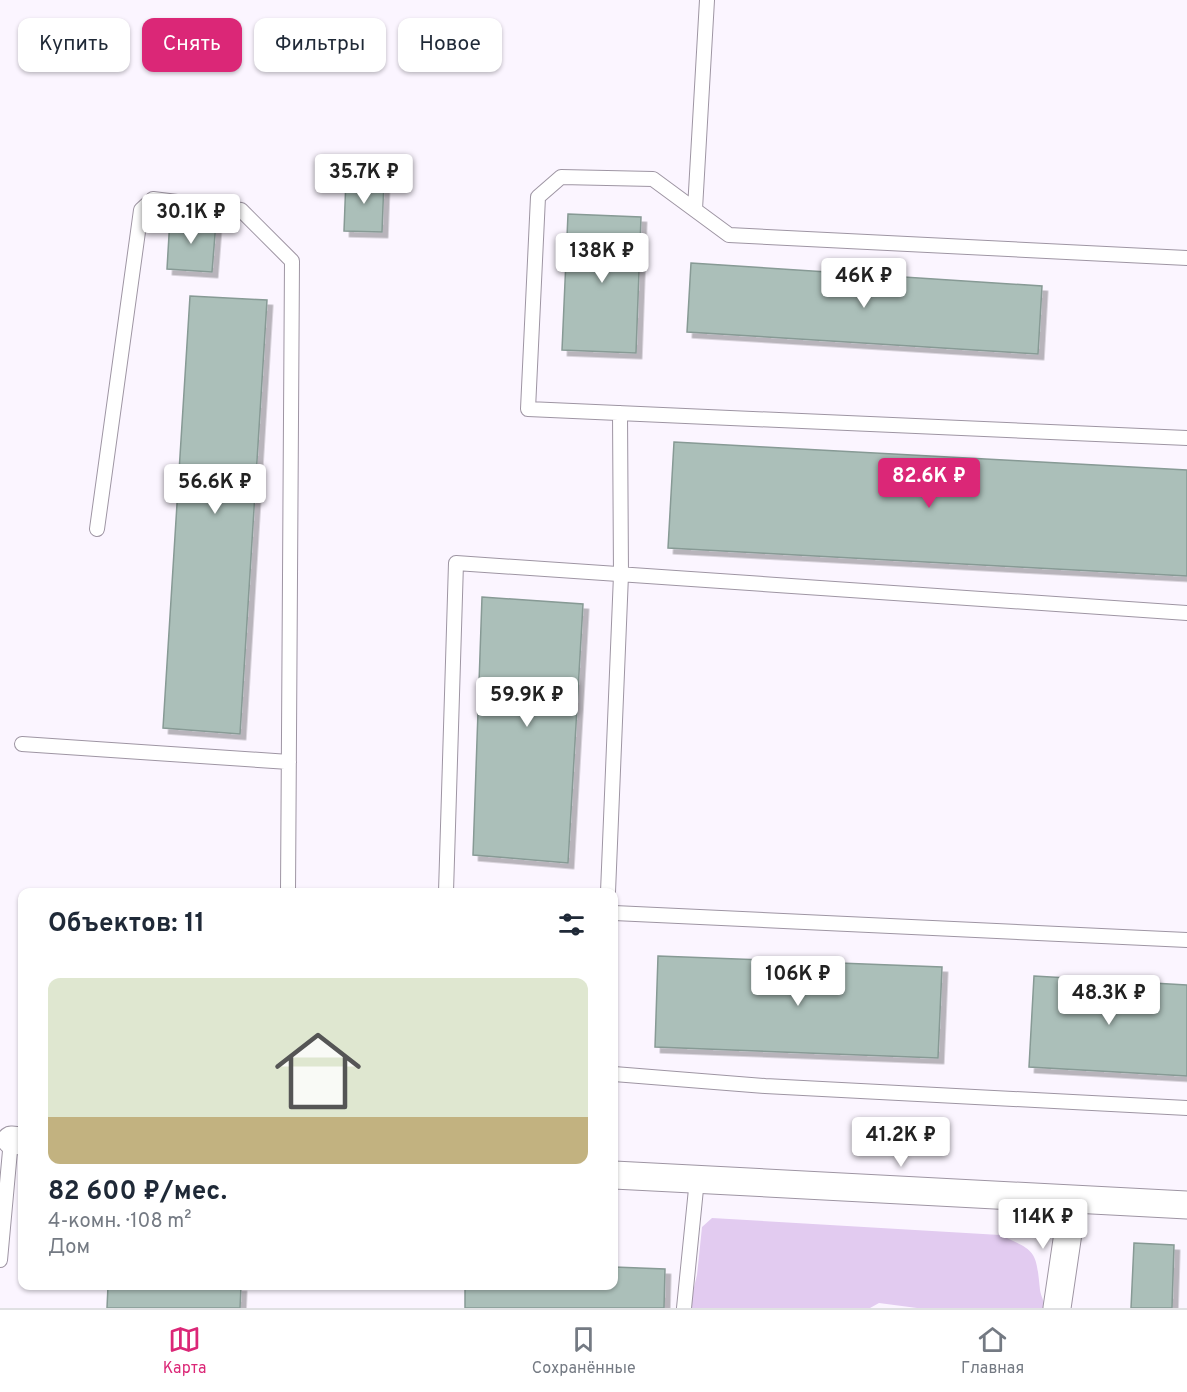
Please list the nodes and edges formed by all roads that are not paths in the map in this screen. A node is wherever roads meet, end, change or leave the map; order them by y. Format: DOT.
graph roads {
  1 [pos="707,0"];
  2 [pos="694,209"];
  3 [pos="1187,258"];
  4 [pos="620,413"];
  5 [pos="1187,438"];
  6 [pos="97,530"];
  7 [pos="621,575"];
  8 [pos="1187,613"];
  9 [pos="22,744"];
  10 [pos="289,762"];
  11 [pos="288,888"];
  12 [pos="446,888"];
  13 [pos="608,888"];
  14 [pos="618,913"];
  15 [pos="1187,940"];
  16 [pos="618,1074"];
  17 [pos="1187,1108"];
  18 [pos="17,1140"];
  19 [pos="618,1175"];
  20 [pos="697,1179"];
  21 [pos="1073,1199"];
  22 [pos="1187,1204"];
  23 [pos="0,1260"];
  24 [pos="684,1308"];
  25 [pos="1057,1308"];
  1 -- 2 [label="lane"];
  2 -- 3 [label="lane"];
  2 -- 4 [label="lane"];
  4 -- 5 [label="lane"];
  4 -- 7 [label="lane"];
  6 -- 10 [label="lane"];
  7 -- 8 [label="lane"];
  7 -- 12 [label="lane"];
  7 -- 13 [label="lane"];
  9 -- 10 [label="lane"];
  10 -- 11 [label="lane"];
  14 -- 15 [label="lane"];
  16 -- 17 [label="lane"];
  18 -- 23 [label="lane"];
  19 -- 20 [label="street"];
  20 -- 21 [label="street"];
  20 -- 24 [label="lane"];
  21 -- 22 [label="street"];
  21 -- 25 [label="street"];
}
